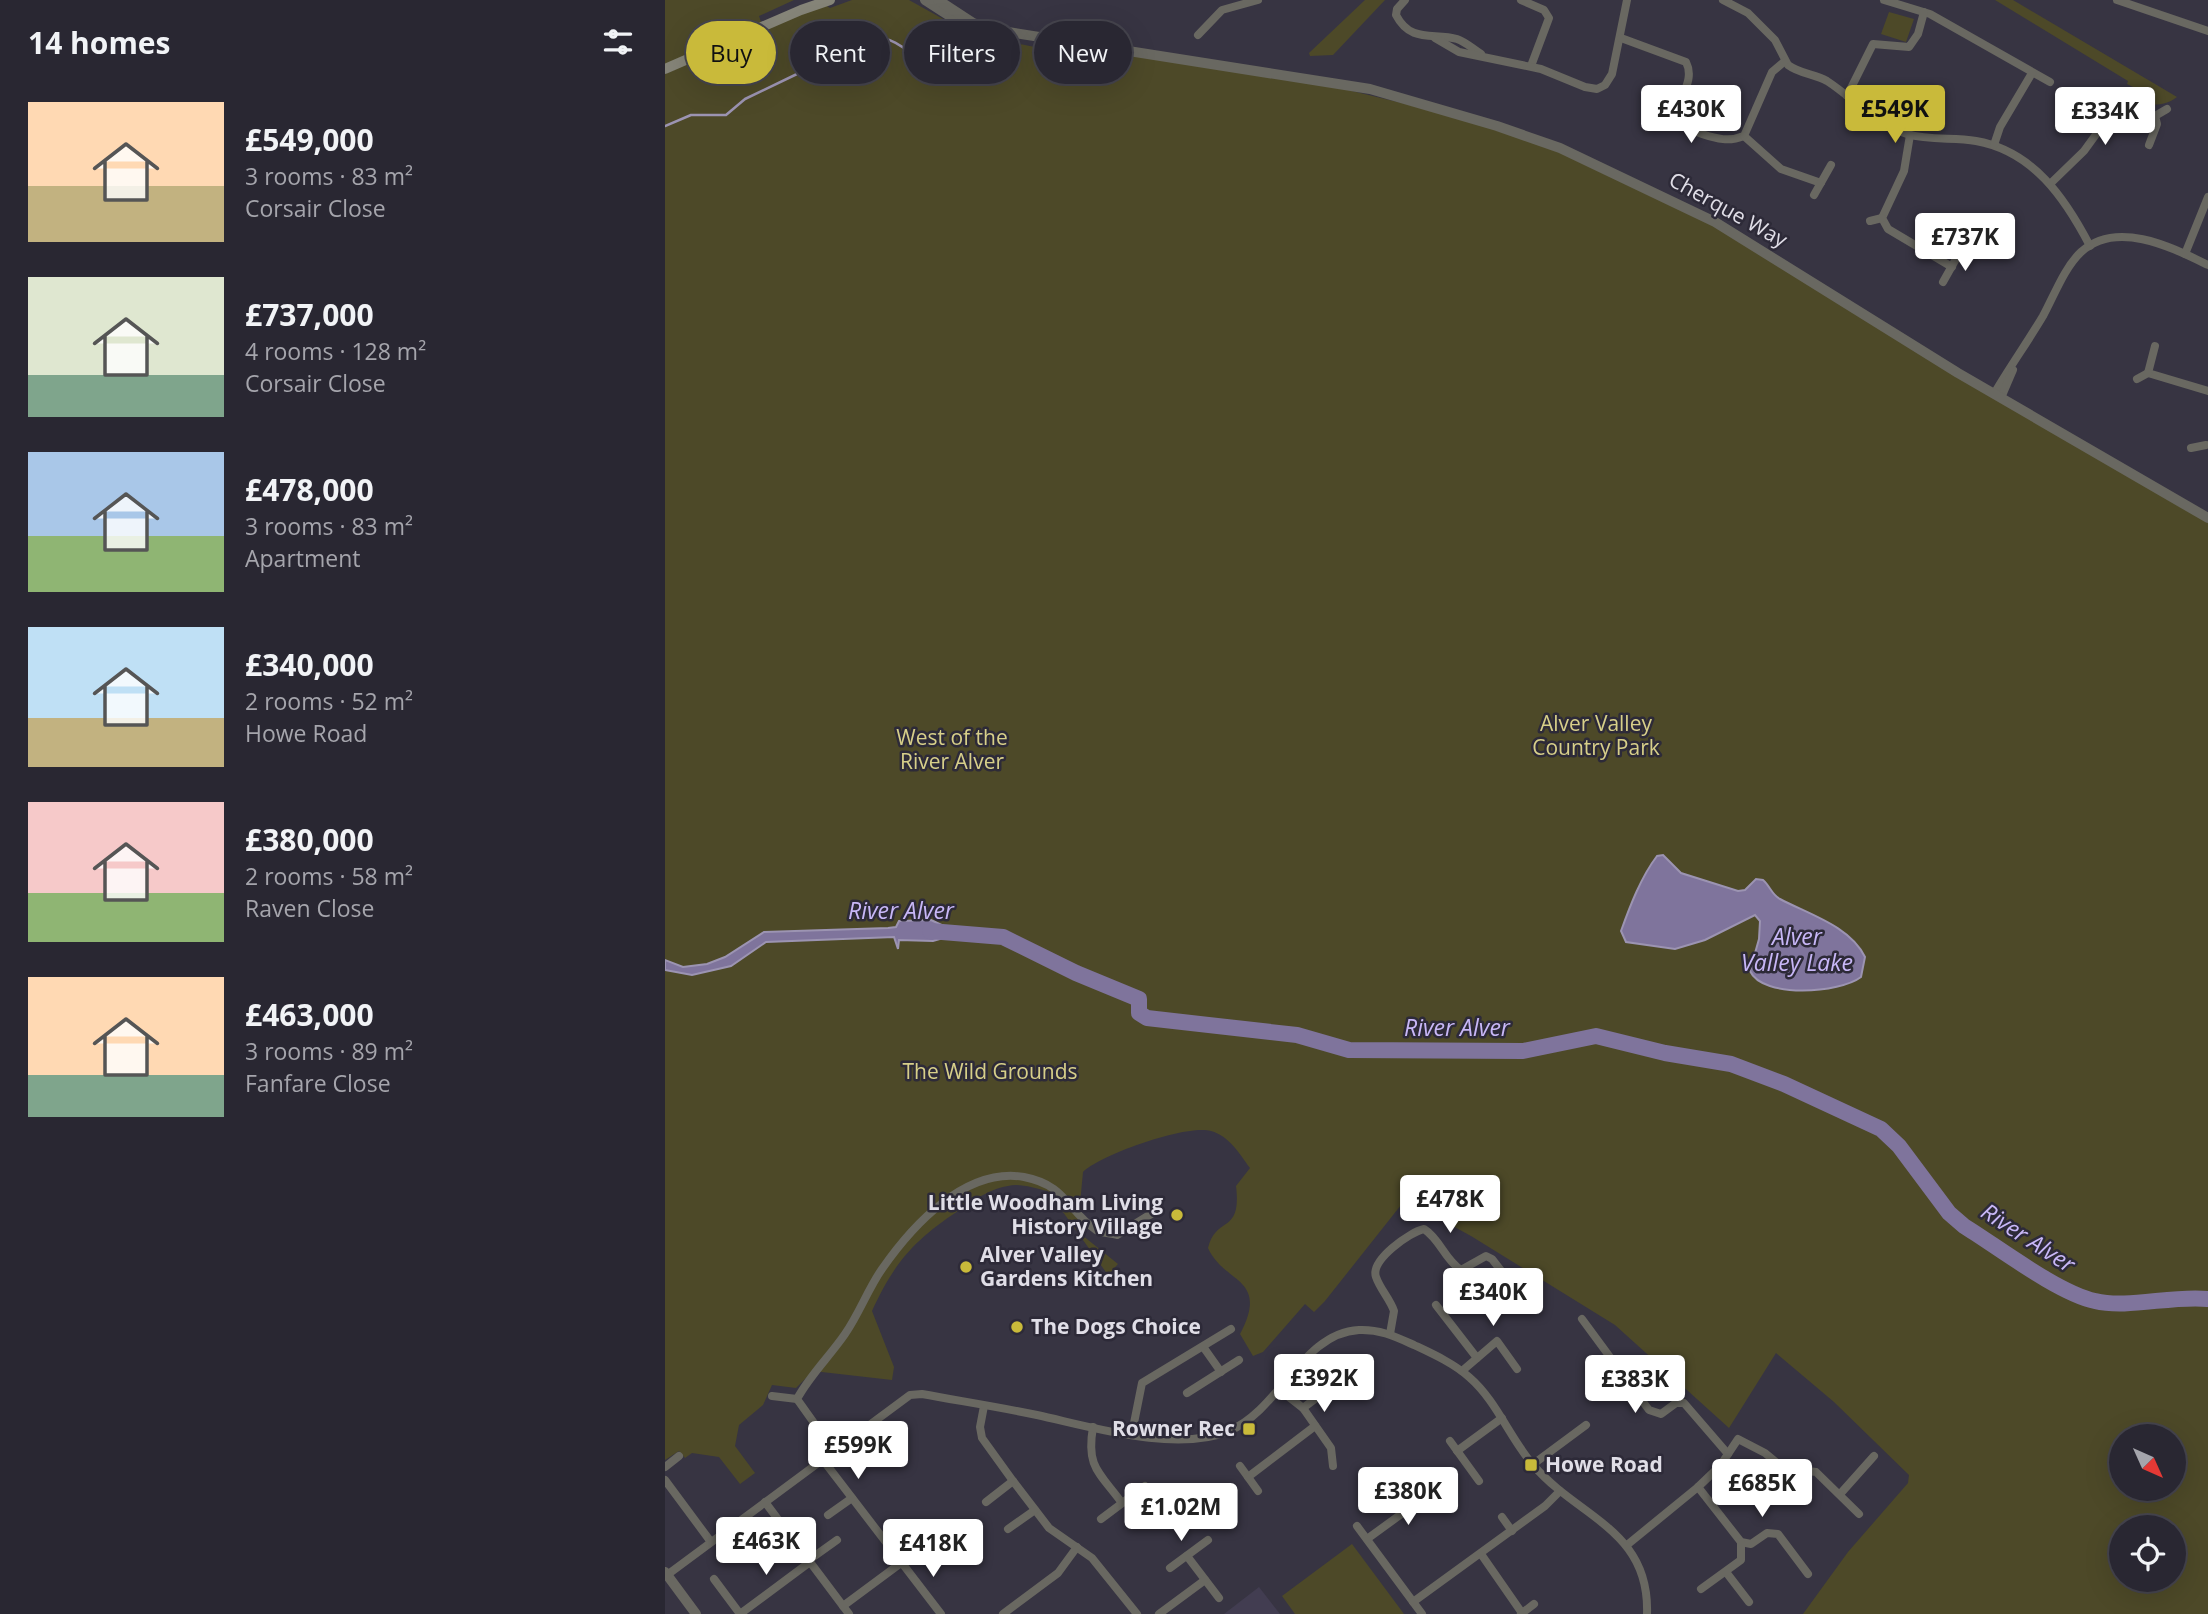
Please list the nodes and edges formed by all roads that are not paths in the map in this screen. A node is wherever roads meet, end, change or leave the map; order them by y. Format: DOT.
graph roads {
  1 [pos="817,0"];
  2 [pos="829,0"];
  3 [pos="925,0"];
  4 [pos="938,0"];
  5 [pos="948,0"];
  6 [pos="1258,0"];
  7 [pos="1405,0"];
  8 [pos="1521,0"];
  9 [pos="1627,0"];
  10 [pos="1723,0"];
  11 [pos="1884,0"];
  12 [pos="2117,0"];
  13 [pos="801,10"];
  14 [pos="1924,12"];
  15 [pos="961,15"];
  16 [pos="957,21"];
  17 [pos="970,21"];
  18 [pos="2208,31"];
  19 [pos="1020,33"];
  20 [pos="1198,35"];
  21 [pos="1622,38"];
  22 [pos="1784,61"];
  23 [pos="1531,66"];
  24 [pos="665,69"];
  25 [pos="2032,73"];
  26 [pos="2050,82"];
  27 [pos="1847,96"];
  28 [pos="2167,109"];
  29 [pos="2155,116"];
  30 [pos="1910,135"];
  31 [pos="1744,136"];
  32 [pos="1994,145"];
  33 [pos="2149,145"];
  34 [pos="1831,165"];
  35 [pos="1821,183"];
  36 [pos="2051,183"];
  37 [pos="1814,195"];
  38 [pos="2208,197"];
  39 [pos="1882,218"];
  40 [pos="1870,220"];
  41 [pos="2090,246"];
  42 [pos="1961,250"];
  43 [pos="2185,254"];
  44 [pos="2208,265"];
  45 [pos="1952,267"];
  46 [pos="1943,282"];
  47 [pos="2154,346"];
  48 [pos="2148,373"];
  49 [pos="2137,379"];
  50 [pos="2208,391"];
  51 [pos="1998,396"];
  52 [pos="2207,444"];
  53 [pos="2192,448"];
  54 [pos="2208,518"];
  55 [pos="1156,1211"];
  56 [pos="1520,1295"];
  57 [pos="1436,1305"];
  58 [pos="1582,1319"];
  59 [pos="1231,1329"];
  60 [pos="1390,1334"];
  61 [pos="1204,1348"];
  62 [pos="1477,1358"];
  63 [pos="1239,1360"];
  64 [pos="1517,1369"];
  65 [pos="1221,1371"];
  66 [pos="1462,1371"];
  67 [pos="1331,1387"];
  68 [pos="1280,1390"];
  69 [pos="1187,1393"];
  70 [pos="772,1396"];
  71 [pos="797,1399"];
  72 [pos="984,1406"];
  73 [pos="1303,1408"];
  74 [pos="1502,1418"];
  75 [pos="1585,1425"];
  76 [pos="1315,1426"];
  77 [pos="1093,1427"];
  78 [pos="1132,1433"];
  79 [pos="1450,1441"];
  80 [pos="834,1451"];
  81 [pos="1457,1451"];
  82 [pos="1728,1454"];
  83 [pos="679,1456"];
  84 [pos="1874,1456"];
  85 [pos="823,1460"];
  86 [pos="1532,1465"];
  87 [pos="1240,1466"];
  88 [pos="1333,1466"];
  89 [pos="665,1467"];
  90 [pos="1248,1477"];
  91 [pos="665,1480"];
  92 [pos="1013,1481"];
  93 [pos="1479,1481"];
  94 [pos="1145,1486"];
  95 [pos="1698,1487"];
  96 [pos="1258,1491"];
  97 [pos="1402,1491"];
  98 [pos="1433,1491"];
  99 [pos="1560,1491"];
  100 [pos="1841,1493"];
  101 [pos="852,1497"];
  102 [pos="765,1502"];
  103 [pos="986,1502"];
  104 [pos="1122,1503"];
  105 [pos="1413,1506"];
  106 [pos="1035,1510"];
  107 [pos="1859,1514"];
  108 [pos="828,1515"];
  109 [pos="1502,1517"];
  110 [pos="1101,1519"];
  111 [pos="1357,1526"];
  112 [pos="1008,1529"];
  113 [pos="1512,1531"];
  114 [pos="1367,1539"];
  115 [pos="837,1540"];
  116 [pos="1207,1540"];
  117 [pos="711,1542"];
  118 [pos="1741,1542"];
  119 [pos="1627,1545"];
  120 [pos="1077,1546"];
  121 [pos="1481,1554"];
  122 [pos="1187,1556"];
  123 [pos="809,1561"];
  124 [pos="901,1563"];
  125 [pos="1170,1568"];
  126 [pos="1726,1572"];
  127 [pos="666,1573"];
  128 [pos="1808,1574"];
  129 [pos="714,1579"];
  130 [pos="1205,1580"];
  131 [pos="1701,1589"];
  132 [pos="1219,1598"];
  133 [pos="1413,1602"];
  134 [pos="1749,1602"];
  135 [pos="1017,1604"];
  136 [pos="1534,1604"];
  137 [pos="843,1606"];
  138 [pos="1522,1613"];
  139 [pos="696,1614"];
  140 [pos="740,1614"];
  141 [pos="849,1614"];
  142 [pos="941,1614"];
  143 [pos="1003,1614"];
  144 [pos="1024,1614"];
  145 [pos="1137,1614"];
  146 [pos="1159,1614"];
  147 [pos="1422,1614"];
  148 [pos="1647,1614"];
  1 -- 13 [label="main road"];
  2 -- 13 [label="main road"];
  3 -- 16 [label="street, Cherque Way"];
  4 -- 15 [label="street, Cherque Way"];
  5 -- 15 [label="street"];
  6 -- 20 [label="street"];
  7 -- 23 [label="street"];
  8 -- 23 [label="street"];
  9 -- 21 [label="street"];
  10 -- 22 [label="street"];
  11 -- 14 [label="street"];
  12 -- 18 [label="street"];
  13 -- 24 [label="main road"];
  14 -- 25 [label="street"];
  14 -- 27 [label="street"];
  15 -- 17 [label="street, Cherque Way"];
  19 -- 51 [label="street, Cherque Way"];
  21 -- 23 [label="street"];
  21 -- 31 [label="street"];
  22 -- 27 [label="street"];
  22 -- 31 [label="street"];
  25 -- 26 [label="street"];
  25 -- 32 [label="street"];
  27 -- 30 [label="street"];
  28 -- 29 [label="street"];
  29 -- 33 [label="street"];
  29 -- 36 [label="street"];
  30 -- 32 [label="street"];
  30 -- 39 [label="street"];
  31 -- 35 [label="street"];
  32 -- 36 [label="street"];
  34 -- 35 [label="street"];
  35 -- 37 [label="street"];
  36 -- 41 [label="street"];
  38 -- 43 [label="street"];
  39 -- 40 [label="street"];
  39 -- 45 [label="street"];
  41 -- 43 [label="street"];
  41 -- 51 [label="street"];
  42 -- 45 [label="street"];
  43 -- 44 [label="street"];
  45 -- 46 [label="street"];
  47 -- 48 [label="street"];
  48 -- 49 [label="street"];
  48 -- 50 [label="street"];
  51 -- 54 [label="street, Cherque Way"];
  52 -- 53 [label="street"];
  55 -- 71 [label="street"];
  56 -- 60 [label="street"];
  57 -- 62 [label="street"];
  58 -- 82 [label="street"];
  59 -- 61 [label="street"];
  60 -- 66 [label="street"];
  60 -- 68 [label="street"];
  61 -- 65 [label="street"];
  61 -- 78 [label="street"];
  62 -- 64 [label="street"];
  62 -- 66 [label="street"];
  63 -- 65 [label="street"];
  65 -- 69 [label="street"];
  66 -- 74 [label="street"];
  67 -- 73 [label="street"];
  68 -- 73 [label="street"];
  68 -- 78 [label="street"];
  70 -- 71 [label="street"];
  71 -- 80 [label="street"];
  72 -- 77 [label="street"];
  72 -- 80 [label="street"];
  72 -- 92 [label="street"];
  73 -- 76 [label="street"];
  74 -- 81 [label="street"];
  74 -- 86 [label="street"];
  75 -- 86 [label="street"];
  76 -- 88 [label="street"];
  76 -- 90 [label="street"];
  77 -- 78 [label="street"];
  77 -- 104 [label="street"];
  79 -- 81 [label="street"];
  80 -- 85 [label="street"];
  81 -- 93 [label="street"];
  82 -- 95 [label="street"];
  82 -- 100 [label="street"];
  83 -- 89 [label="street"];
  84 -- 100 [label="street"];
  85 -- 101 [label="street"];
  85 -- 102 [label="street"];
  86 -- 99 [label="street"];
  87 -- 90 [label="street"];
  90 -- 96 [label="street"];
  91 -- 117 [label="street"];
  92 -- 103 [label="street"];
  92 -- 106 [label="street"];
  94 -- 104 [label="street"];
  95 -- 118 [label="street"];
  95 -- 119 [label="street"];
  97 -- 105 [label="street"];
  98 -- 105 [label="street"];
  99 -- 113 [label="street"];
  99 -- 119 [label="street"];
  100 -- 107 [label="street"];
  101 -- 108 [label="street"];
  101 -- 124 [label="street"];
  102 -- 117 [label="street"];
  102 -- 123 [label="street"];
  104 -- 110 [label="street"];
  105 -- 114 [label="street"];
  106 -- 112 [label="street"];
  106 -- 120 [label="street"];
  109 -- 113 [label="street"];
  111 -- 114 [label="street"];
  113 -- 121 [label="street"];
  114 -- 133 [label="street"];
  115 -- 123 [label="street"];
  116 -- 122 [label="street"];
  117 -- 127 [label="street"];
  118 -- 126 [label="street"];
  118 -- 128 [label="street"];
  119 -- 148 [label="street"];
  120 -- 135 [label="street"];
  120 -- 145 [label="street"];
  121 -- 133 [label="street"];
  121 -- 138 [label="street"];
  122 -- 125 [label="street"];
  122 -- 130 [label="street"];
  123 -- 137 [label="street"];
  123 -- 140 [label="street"];
  124 -- 137 [label="street"];
  124 -- 142 [label="street"];
  126 -- 131 [label="street"];
  126 -- 134 [label="street"];
  127 -- 139 [label="street"];
  129 -- 140 [label="street"];
  130 -- 132 [label="street"];
  130 -- 146 [label="street"];
  133 -- 147 [label="street"];
  135 -- 143 [label="street"];
  135 -- 144 [label="street"];
  136 -- 138 [label="street"];
  137 -- 141 [label="street"];
}
